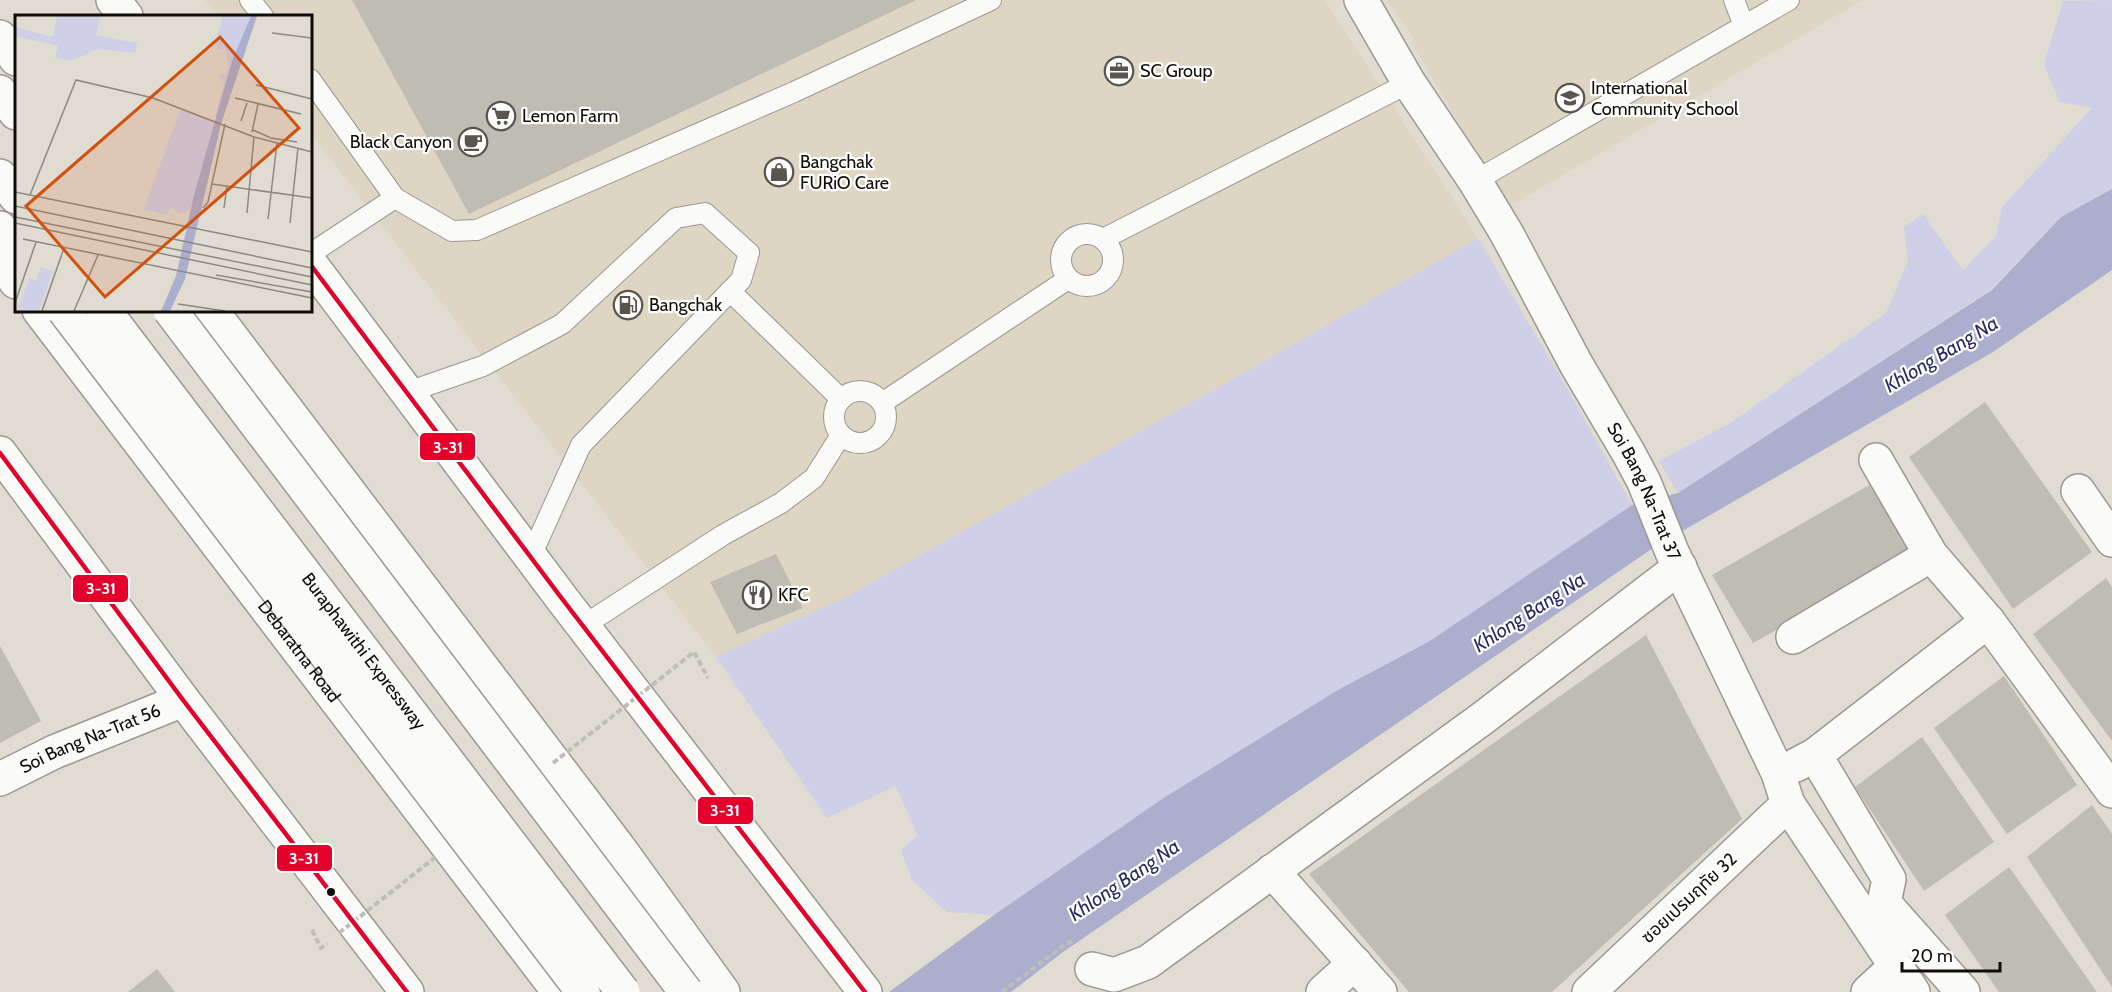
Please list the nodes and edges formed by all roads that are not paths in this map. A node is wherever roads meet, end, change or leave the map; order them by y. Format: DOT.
graph roads {
  1 [pos="113,0"];
  2 [pos="250,0"];
  3 [pos="991,0"];
  4 [pos="1734,0"];
  5 [pos="1789,0"];
  6 [pos="1372,5"];
  7 [pos="125,15"];
  8 [pos="262,15"];
  9 [pos="1744,26"];
  10 [pos="0,37"];
  11 [pos="15,58"];
  12 [pos="312,82"];
  13 [pos="1409,83"];
  14 [pos="0,92"];
  15 [pos="15,112"];
  16 [pos="0,176"];
  17 [pos="1475,181"];
  18 [pos="15,197"];
  19 [pos="395,198"];
  20 [pos="0,228"];
  21 [pos="1103,239"];
  22 [pos="15,249"];
  23 [pos="312,253"];
  24 [pos="0,260"];
  25 [pos="312,266"];
  26 [pos="1068,279"];
  27 [pos="15,281"];
  28 [pos="730,291"];
  29 [pos="41,312"];
  30 [pos="66,312"];
  31 [pos="106,312"];
  32 [pos="172,312"];
  33 [pos="213,312"];
  34 [pos="408,392"];
  35 [pos="841,399"];
  36 [pos="882,403"];
  37 [pos="841,435"];
  38 [pos="1876,460"];
  39 [pos="3,463"];
  40 [pos="2078,491"];
  41 [pos="2112,540"];
  42 [pos="1931,555"];
  43 [pos="531,556"];
  44 [pos="1676,560"];
  45 [pos="1988,621"];
  46 [pos="583,626"];
  47 [pos="1793,637"];
  48 [pos="183,700"];
  49 [pos="1815,755"];
  50 [pos="0,779"];
  51 [pos="1783,788"];
  52 [pos="2112,791"];
  53 [pos="1272,871"];
  54 [pos="1355,963"];
  55 [pos="1092,969"];
  56 [pos="1904,980"];
  57 [pos="858,982"];
  58 [pos="407,992"];
  59 [pos="559,992"];
  60 [pos="583,992"];
  61 [pos="623,992"];
  62 [pos="686,992"];
  63 [pos="723,992"];
  64 [pos="1323,992"];
  65 [pos="1380,992"];
  66 [pos="1589,992"];
  67 [pos="1868,992"];
  68 [pos="1963,992"];
  1 -- 7 [label="main road"];
  2 -- 8 [label="lane"];
  3 -- 19 [label="lane"];
  4 -- 9 [label="lane"];
  5 -- 9 [label="lane"];
  6 -- 13 [label="main road, Soi Bang Na-Trat 37"];
  9 -- 17 [label="lane"];
  10 -- 11 [label="main road"];
  12 -- 19 [label="lane"];
  13 -- 17 [label="main road, Soi Bang Na-Trat 37"];
  13 -- 21 [label="lane"];
  14 -- 15 [label="main road"];
  16 -- 18 [label="main road"];
  17 -- 44 [label="main road, Soi Bang Na-Trat 37"];
  19 -- 23 [label="lane"];
  20 -- 22 [label="main road"];
  21 -- 26 [label="lane"];
  21 -- 26 [label="lane"];
  24 -- 27 [label="main road"];
  25 -- 34 [label="main road"];
  26 -- 36 [label="lane"];
  28 -- 34 [label="lane"];
  28 -- 35 [label="lane"];
  28 -- 43 [label="lane"];
  29 -- 59 [label="main road, Debaratna Road"];
  30 -- 60 [label="main road, bridge"];
  31 -- 61 [label="main road, Buraphawithi Expressway, bridge"];
  32 -- 62 [label="main road, bridge"];
  33 -- 63 [label="main road"];
  34 -- 43 [label="main road"];
  35 -- 36 [label="lane"];
  35 -- 37 [label="lane"];
  36 -- 37 [label="lane"];
  37 -- 46 [label="lane"];
  38 -- 42 [label="main road"];
  39 -- 48 [label="main road"];
  40 -- 41 [label="main road"];
  42 -- 45 [label="main road"];
  42 -- 47 [label="main road"];
  43 -- 46 [label="main road"];
  44 -- 51 [label="main road, Soi Bang Na-Trat 37"];
  44 -- 53 [label="main road"];
  45 -- 49 [label="main road, ซอยเปรมฤทัย 32"];
  45 -- 52 [label="main road"];
  46 -- 57 [label="main road"];
  48 -- 50 [label="main road, Soi Bang Na-Trat 56"];
  48 -- 58 [label="main road"];
  49 -- 51 [label="main road, ซอยเปรมฤทัย 32"];
  49 -- 68 [label="main road"];
  51 -- 56 [label="main road, Soi Bang Na-Trat 37"];
  51 -- 66 [label="main road, ซอยเปรมฤทัย 32"];
  53 -- 54 [label="main road"];
  53 -- 55 [label="main road"];
  54 -- 64 [label="main road"];
  54 -- 65 [label="main road"];
  56 -- 67 [label="main road"];
}
